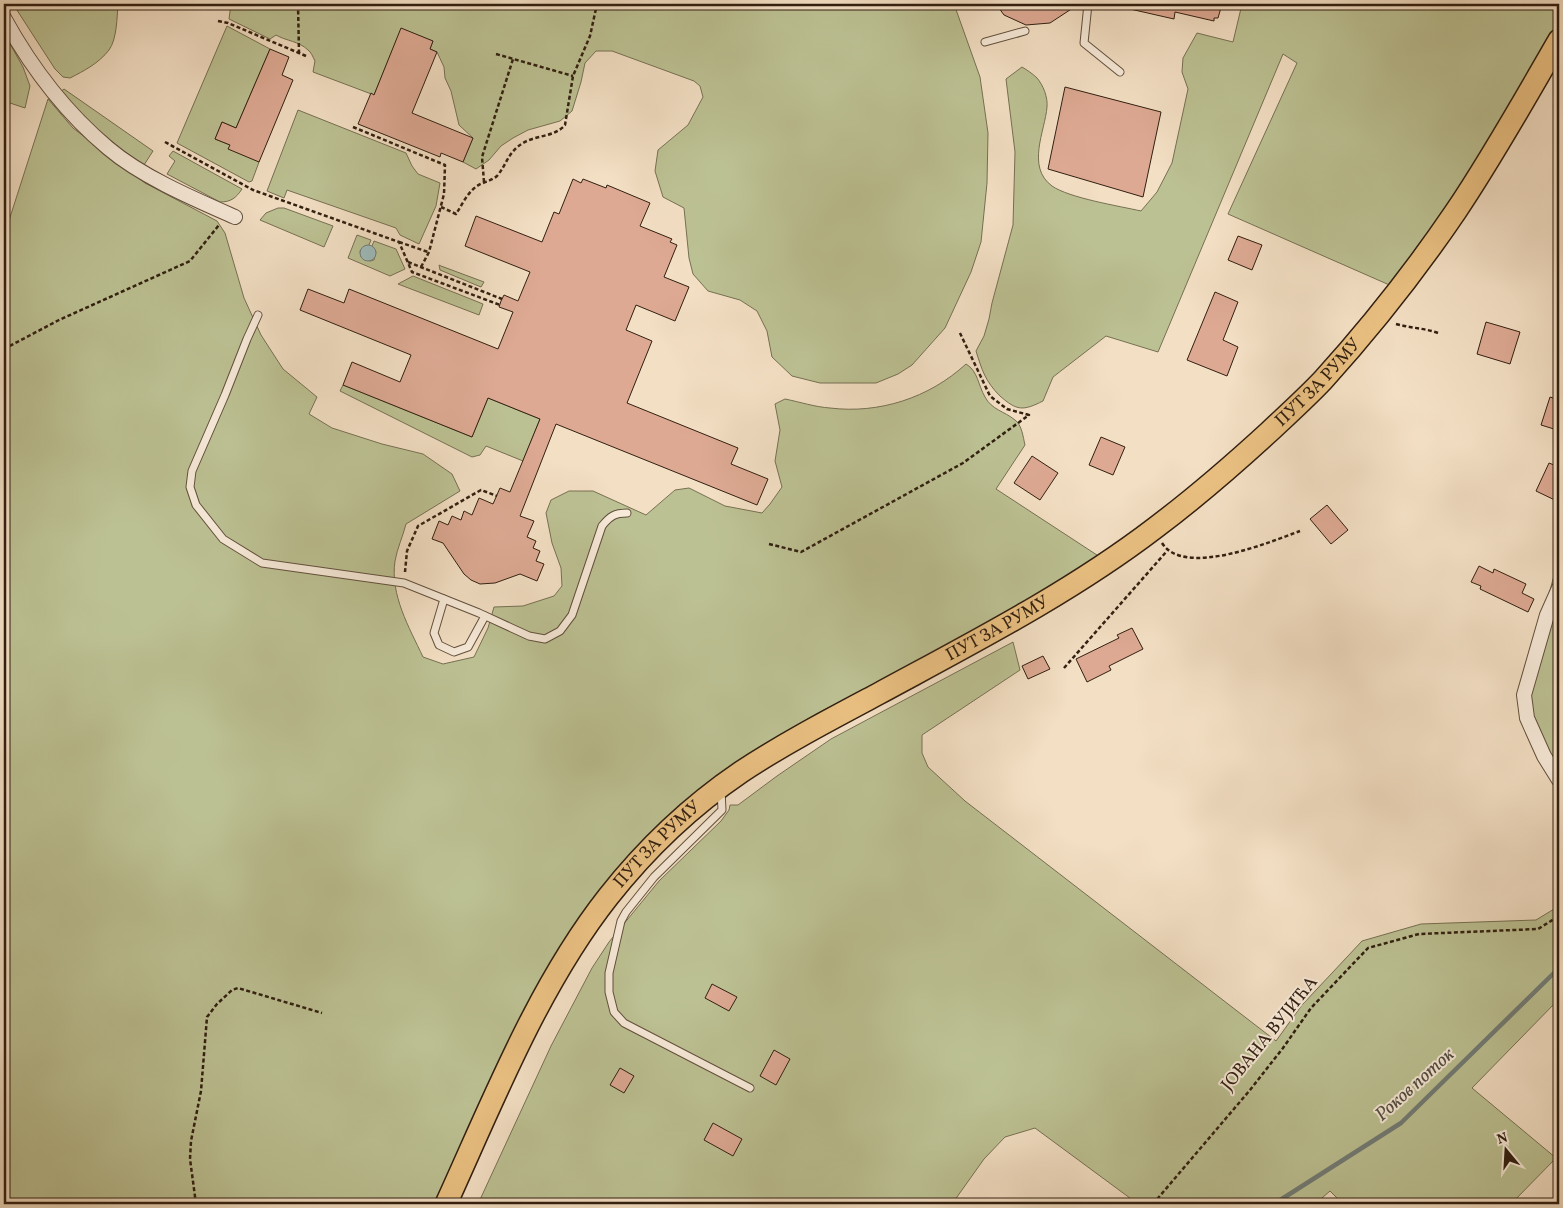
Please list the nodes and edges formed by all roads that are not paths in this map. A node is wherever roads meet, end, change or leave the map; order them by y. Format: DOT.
graph roads {
  1 [pos="1088,4"];
  2 [pos="4,18"];
  3 [pos="1025,31"];
  4 [pos="1559,40"];
  5 [pos="985,42"];
  6 [pos="1120,72"];
  7 [pos="232,216"];
  8 [pos="258,315"];
  9 [pos="627,513"];
  10 [pos="1559,588"];
  11 [pos="444,599"];
  12 [pos="485,616"];
  13 [pos="1559,780"];
  14 [pos="720,788"];
  15 [pos="750,1088"];
  16 [pos="446,1204"];
  1 -- 6 [label="lane"];
  2 -- 7 [label="street"];
  3 -- 5 [label="lane"];
  4 -- 14 [label="main road, ПУТ ЗА РУМУ"];
  8 -- 11 [label="lane"];
  9 -- 12 [label="lane"];
  10 -- 13 [label="street"];
  11 -- 12 [label="lane"];
  11 -- 12 [label="lane"];
  14 -- 15 [label="lane"];
  14 -- 16 [label="main road, ПУТ ЗА РУМУ"];
}
